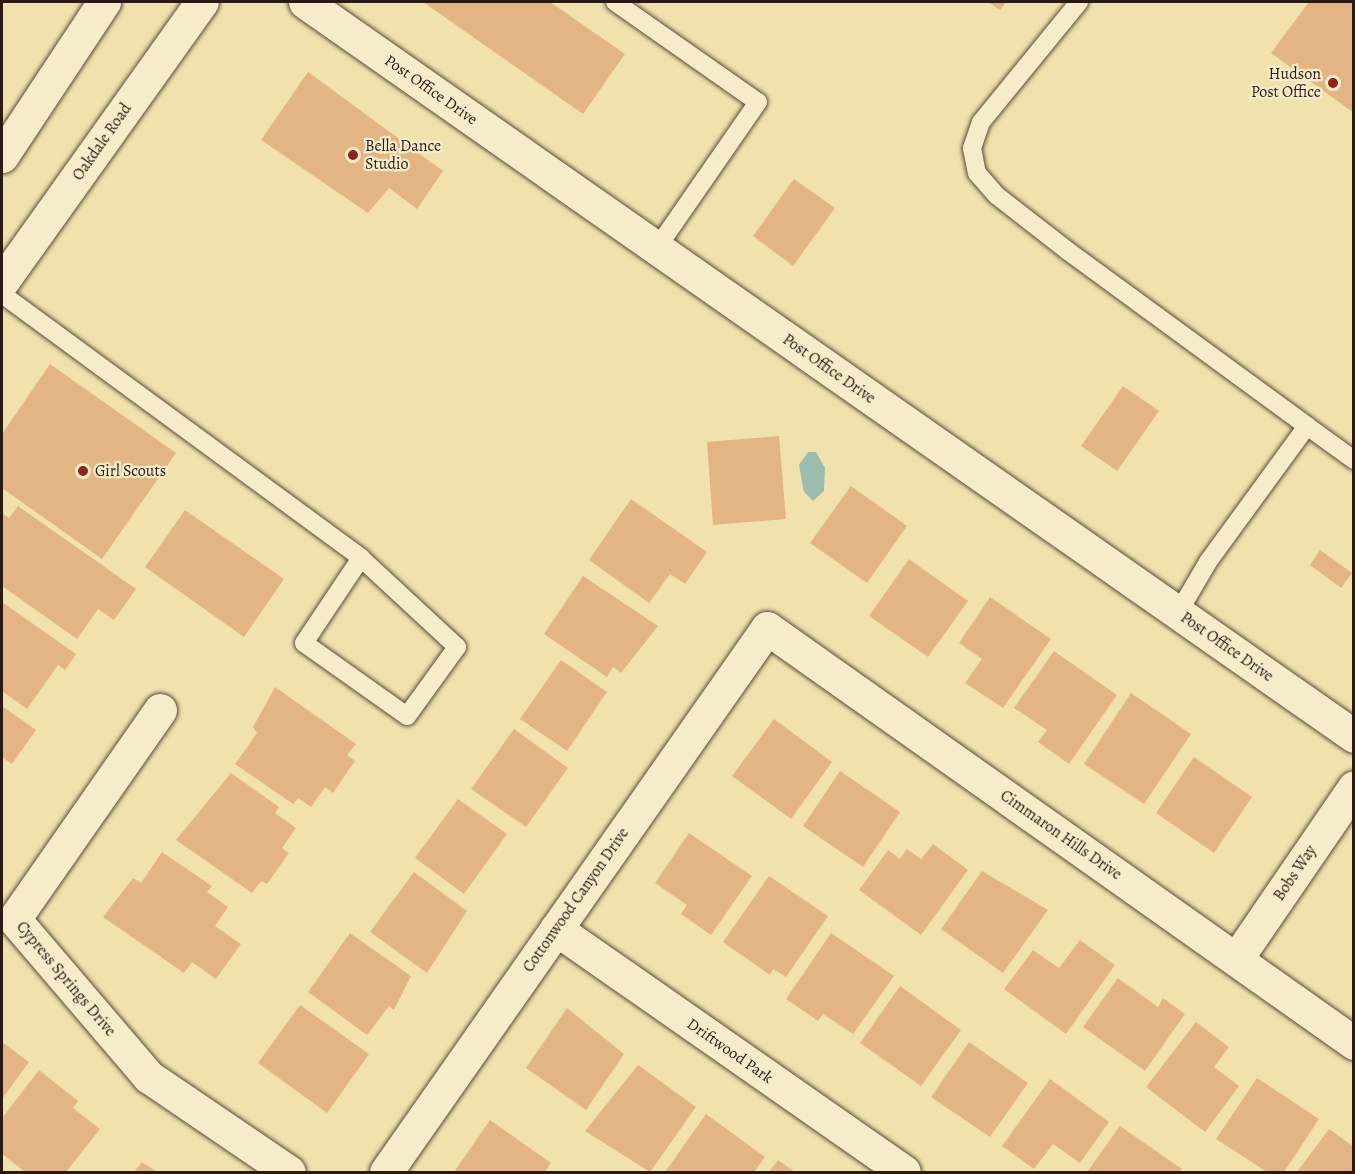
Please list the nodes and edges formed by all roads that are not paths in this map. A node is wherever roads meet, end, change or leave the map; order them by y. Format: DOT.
graph roads {
  1 [pos="104,2"];
  2 [pos="202,2"];
  3 [pos="305,2"];
  4 [pos="615,2"];
  5 [pos="1079,2"];
  6 [pos="2,156"];
  7 [pos="657,248"];
  8 [pos="2,282"];
  9 [pos="2,294"];
  10 [pos="1307,426"];
  11 [pos="1353,460"];
  12 [pos="361,558"];
  13 [pos="1178,613"];
  14 [pos="767,628"];
  15 [pos="160,710"];
  16 [pos="1353,736"];
  17 [pos="1353,787"];
  18 [pos="556,930"];
  19 [pos="1237,958"];
  20 [pos="1353,1043"];
  21 [pos="289,1173"];
  22 [pos="386,1173"];
  23 [pos="904,1173"];
  1 -- 6 [label="street"];
  2 -- 8 [label="street, Oakdale Road"];
  3 -- 7 [label="street, Post Office Drive"];
  4 -- 7 [label="lane"];
  5 -- 10 [label="lane"];
  7 -- 13 [label="street, Post Office Drive"];
  9 -- 12 [label="lane"];
  10 -- 11 [label="lane"];
  10 -- 13 [label="lane"];
  12 -- 12 [label="lane"];
  13 -- 16 [label="street, Post Office Drive"];
  14 -- 18 [label="street, Cottonwood Canyon Drive"];
  14 -- 19 [label="street, Cimmaron Hills Drive"];
  15 -- 21 [label="street, Cypress Springs Drive"];
  17 -- 19 [label="street, Bobs Way"];
  18 -- 22 [label="street, Cottonwood Canyon Drive"];
  18 -- 23 [label="street, Driftwood Park"];
  19 -- 20 [label="street, Cimmaron Hills Drive"];
}
